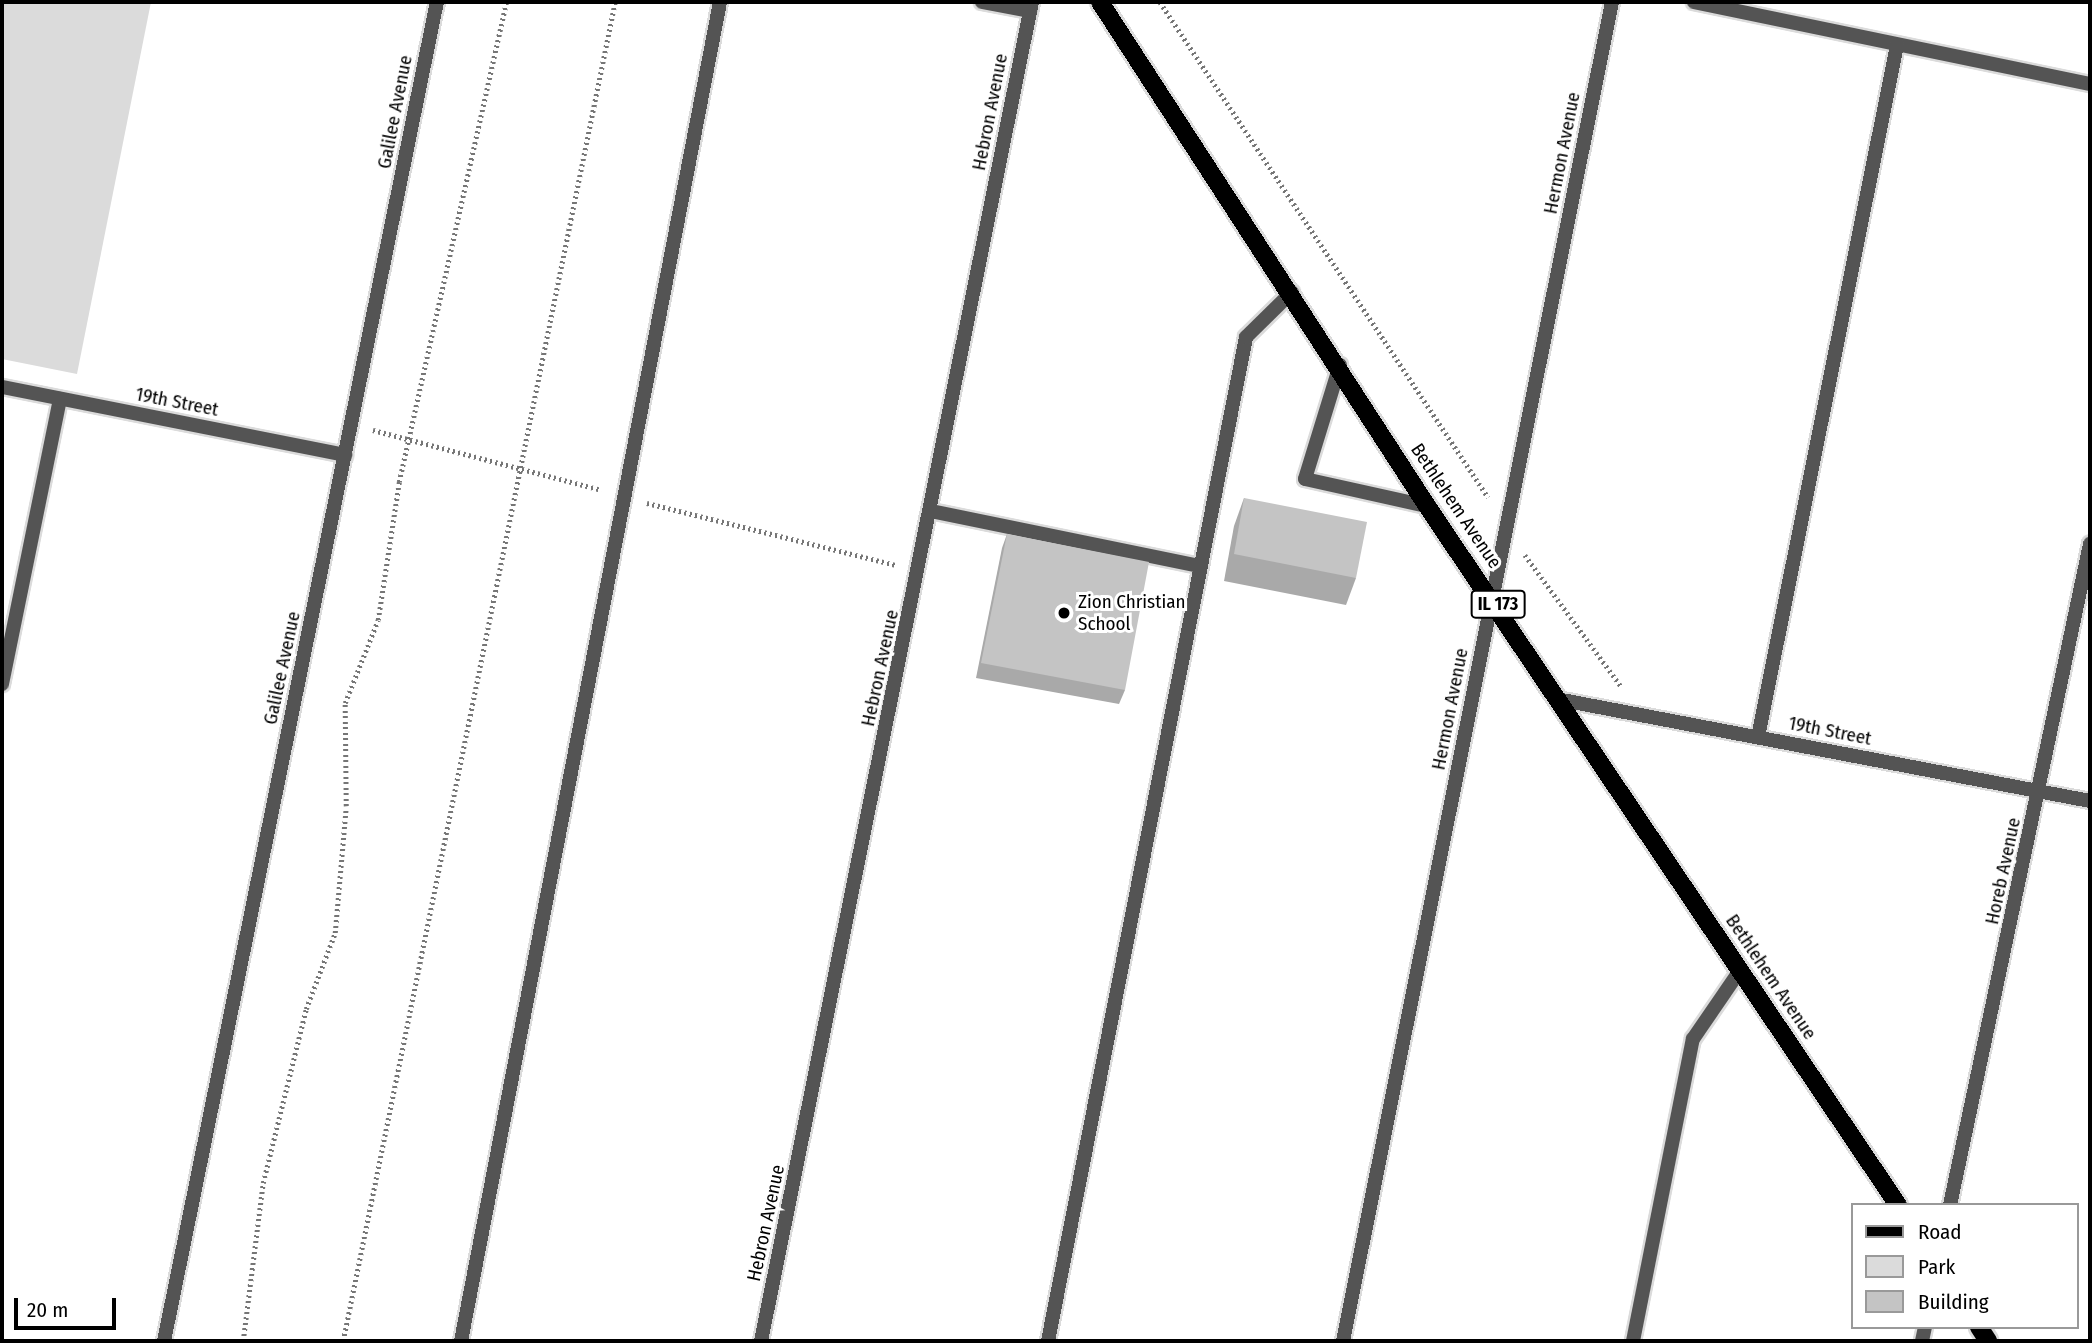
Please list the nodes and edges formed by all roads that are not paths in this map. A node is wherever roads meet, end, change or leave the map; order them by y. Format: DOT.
graph roads {
  1 [pos="437,2"];
  2 [pos="720,2"];
  3 [pos="982,2"];
  4 [pos="1100,2"];
  5 [pos="1612,2"];
  6 [pos="1694,2"];
  7 [pos="1031,6"];
  8 [pos="1897,45"];
  9 [pos="2090,84"];
  10 [pos="1292,292"];
  11 [pos="1340,365"];
  12 [pos="2,387"];
  13 [pos="60,399"];
  14 [pos="345,455"];
  15 [pos="1427,506"];
  16 [pos="931,511"];
  17 [pos="2090,544"];
  18 [pos="1200,566"];
  19 [pos="1492,595"];
  20 [pos="2,684"];
  21 [pos="1562,700"];
  22 [pos="1758,737"];
  23 [pos="2040,790"];
  24 [pos="2090,801"];
  25 [pos="1741,969"];
  26 [pos="1897,1203"];
  27 [pos="1950,1203"];
  28 [pos="164,1341"];
  29 [pos="461,1341"];
  30 [pos="761,1341"];
  31 [pos="1048,1341"];
  32 [pos="1343,1341"];
  33 [pos="1633,1341"];
  1 -- 14 [label="street, Galilee Avenue"];
  2 -- 29 [label="street"];
  3 -- 7 [label="street"];
  4 -- 10 [label="main road, Bethlehem Avenue / IL 173"];
  5 -- 19 [label="street, Hermon Avenue"];
  6 -- 8 [label="street"];
  7 -- 16 [label="street, Hebron Avenue"];
  8 -- 9 [label="street"];
  8 -- 22 [label="street"];
  10 -- 11 [label="main road, Bethlehem Avenue / IL 173"];
  10 -- 18 [label="street"];
  11 -- 15 [label="main road, Bethlehem Avenue / IL 173"];
  11 -- 15 [label="street"];
  12 -- 13 [label="street, 19th Street"];
  13 -- 14 [label="street, 19th Street"];
  13 -- 20 [label="street"];
  14 -- 28 [label="street, Galilee Avenue"];
  15 -- 19 [label="main road, Bethlehem Avenue / IL 173"];
  16 -- 18 [label="street"];
  16 -- 30 [label="street, Hebron Avenue"];
  17 -- 23 [label="street, Horeb Avenue"];
  18 -- 31 [label="street"];
  19 -- 21 [label="main road, Bethlehem Avenue / IL 173"];
  19 -- 32 [label="street, Hermon Avenue"];
  21 -- 22 [label="street, 19th Street"];
  21 -- 25 [label="main road, Bethlehem Avenue / IL 173"];
  22 -- 23 [label="street, 19th Street"];
  23 -- 24 [label="street, 19th Street"];
  23 -- 27 [label="street, Horeb Avenue"];
  25 -- 26 [label="main road, Bethlehem Avenue / IL 173"];
  25 -- 33 [label="street"];
}
